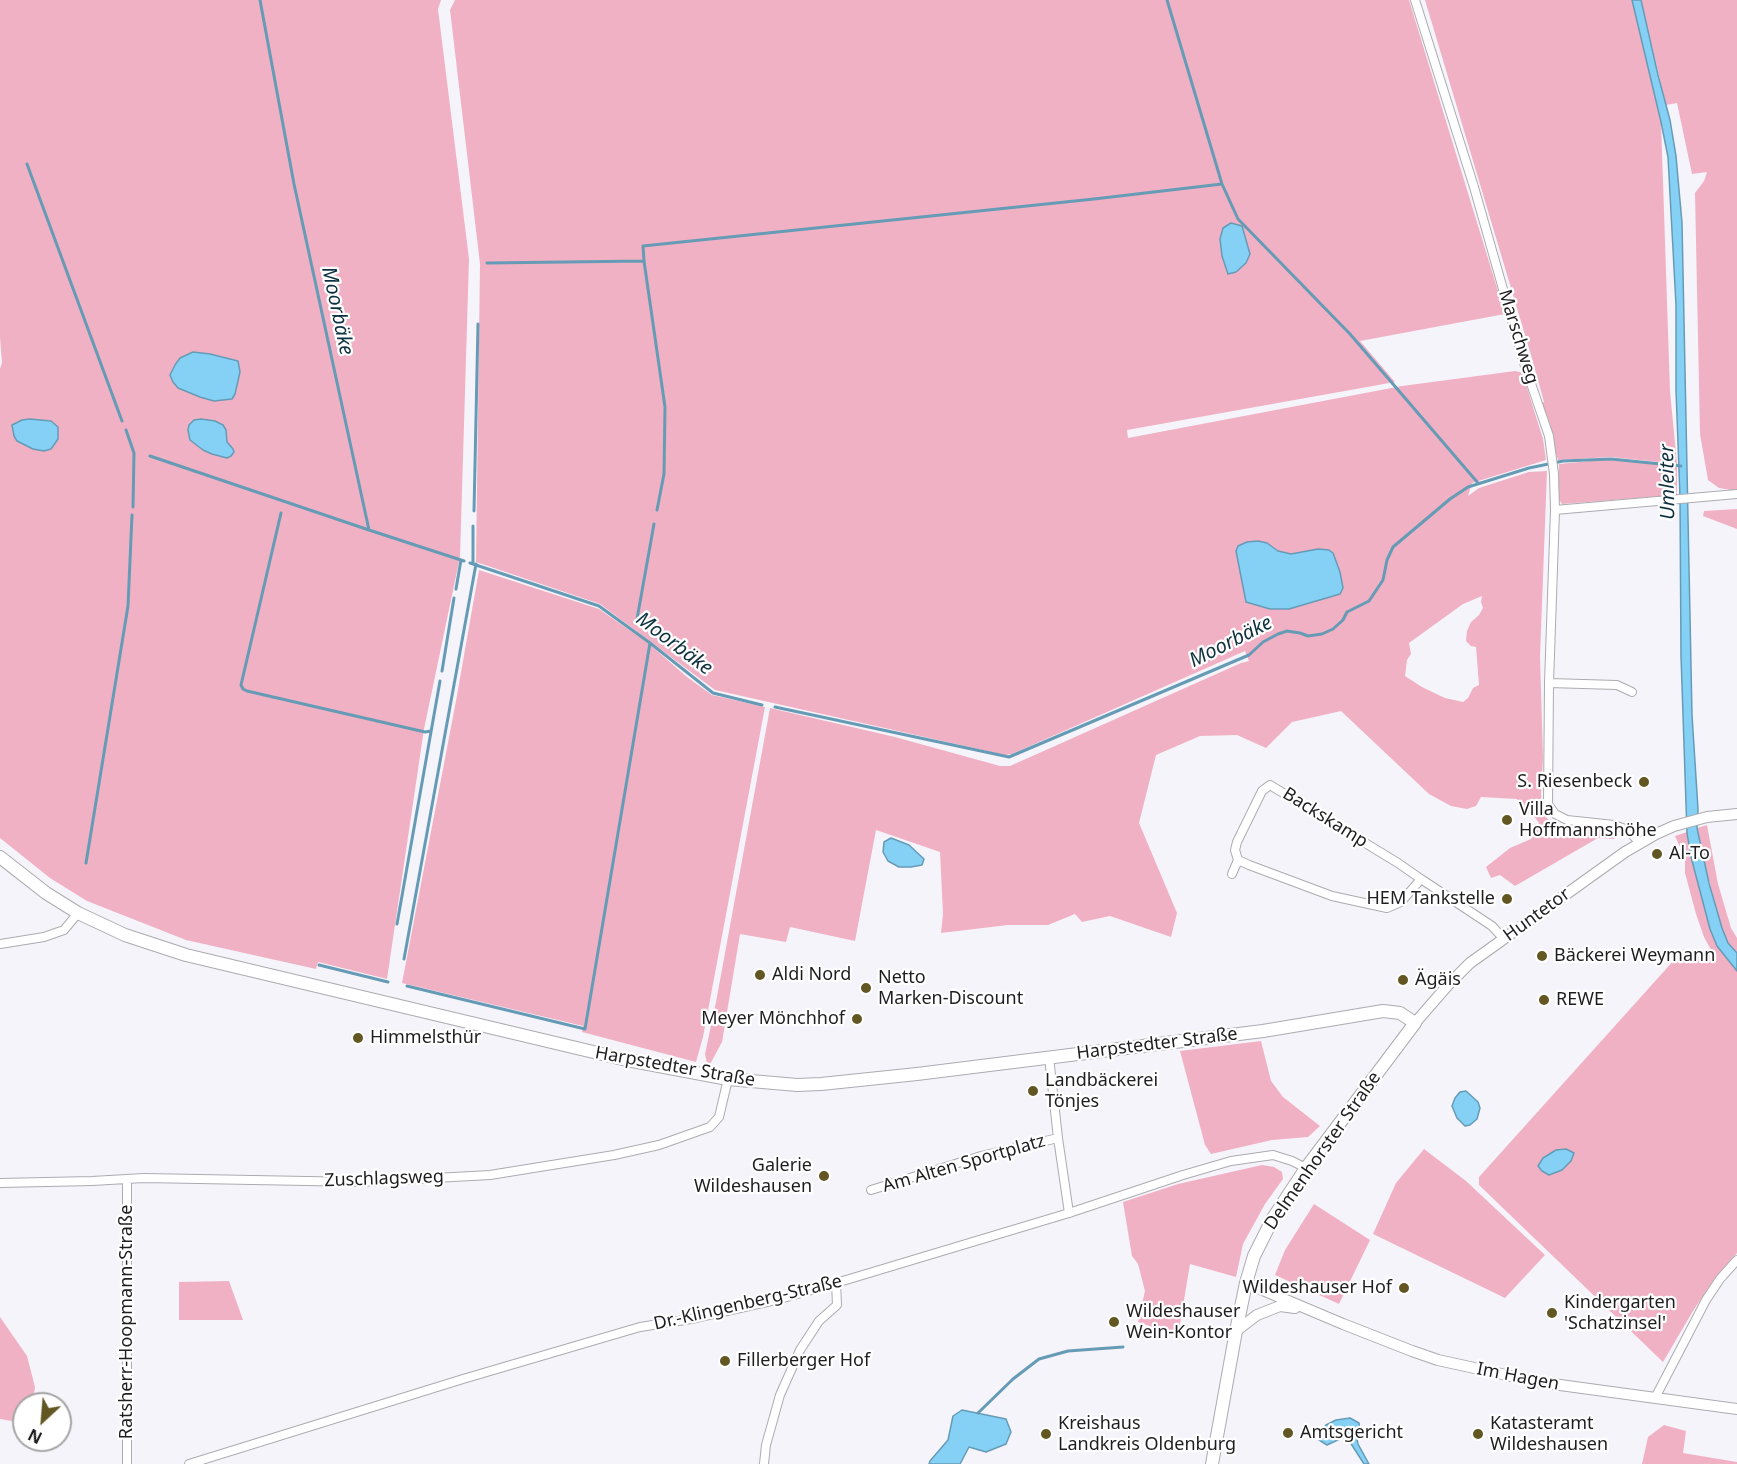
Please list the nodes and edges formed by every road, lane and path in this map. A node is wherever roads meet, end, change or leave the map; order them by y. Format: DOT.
graph roads {
  1 [pos="1415,0"];
  2 [pos="1737,494"];
  3 [pos="1555,510"];
  4 [pos="1549,683"];
  5 [pos="1632,692"];
  6 [pos="1737,814"];
  7 [pos="1640,843"];
  8 [pos="1238,860"];
  9 [pos="2,863"];
  10 [pos="1232,874"];
  11 [pos="1421,879"];
  12 [pos="78,913"];
  13 [pos="1504,939"];
  14 [pos="0,944"];
  15 [pos="1415,1023"];
  16 [pos="1049,1057"];
  17 [pos="728,1079"];
  18 [pos="1058,1138"];
  19 [pos="1306,1168"];
  20 [pos="127,1179"];
  21 [pos="0,1183"];
  22 [pos="871,1190"];
  23 [pos="1069,1213"];
  24 [pos="1737,1260"];
  25 [pos="836,1283"];
  26 [pos="1246,1283"];
  27 [pos="1308,1310"];
  28 [pos="1236,1331"];
  29 [pos="1655,1398"];
  30 [pos="1737,1409"];
  31 [pos="127,1464"];
  32 [pos="189,1464"];
  33 [pos="764,1464"];
  34 [pos="1212,1464"];
  1 -- 3 [label="street, Marschweg"];
  2 -- 3 [label="street"];
  3 -- 4 [label="street, Marschweg"];
  4 -- 5 [label="street"];
  4 -- 7 [label="street, Marschweg"];
  6 -- 7 [label="street, Huntetor"];
  7 -- 13 [label="street, Huntetor"];
  8 -- 10 [label="street, Backskamp"];
  8 -- 11 [label="street"];
  8 -- 11 [label="street, Backskamp"];
  9 -- 12 [label="main road, Harpstedter Straße"];
  11 -- 13 [label="street, Backskamp"];
  12 -- 14 [label="street"];
  12 -- 17 [label="main road, Harpstedter Straße"];
  13 -- 15 [label="street, Huntetor"];
  15 -- 16 [label="main road, Harpstedter Straße"];
  15 -- 19 [label="main road, Delmenhorster Straße"];
  16 -- 17 [label="main road, Harpstedter Straße"];
  16 -- 18 [label="street, Am Alten Sportplatz"];
  17 -- 20 [label="street, Zuschlagsweg"];
  18 -- 22 [label="street, Am Alten Sportplatz"];
  18 -- 23 [label="street, Am Alten Sportplatz"];
  19 -- 23 [label="street, Dr.-Klingenberg-Straße"];
  19 -- 26 [label="main road, Delmenhorster Straße"];
  20 -- 21 [label="street, Zuschlagsweg"];
  20 -- 31 [label="street, Ratsherr-Hoopmann-Straße"];
  23 -- 25 [label="street, Dr.-Klingenberg-Straße"];
  24 -- 29 [label="street"];
  25 -- 32 [label="street, Dr.-Klingenberg-Straße"];
  25 -- 33 [label="street"];
  26 -- 27 [label="street, Im Hagen"];
  26 -- 28 [label="main road, Delmenhorster Straße"];
  27 -- 28 [label="street, Im Hagen"];
  27 -- 29 [label="street, Im Hagen"];
  28 -- 34 [label="main road, Delmenhorster Straße"];
  29 -- 30 [label="street, Im Hagen"];
}
